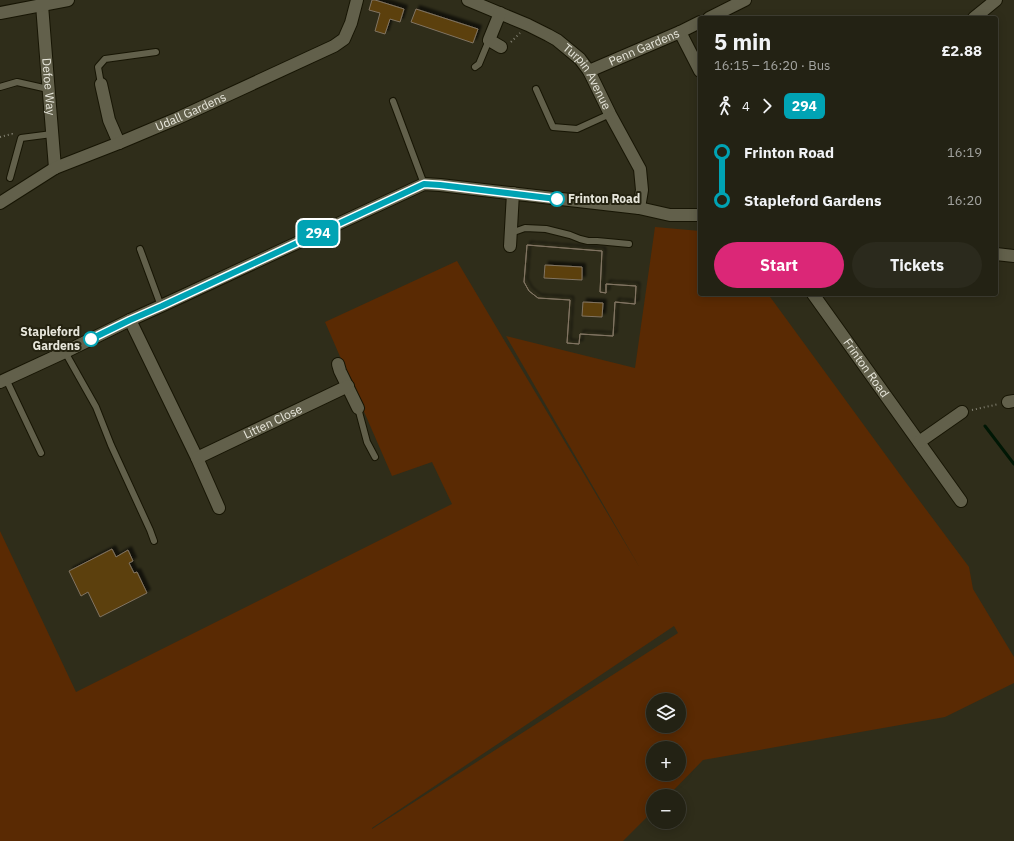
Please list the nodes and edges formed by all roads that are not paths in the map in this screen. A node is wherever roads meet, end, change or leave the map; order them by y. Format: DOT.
graph roads {
  1 [pos="68,0"];
  2 [pos="357,0"];
  3 [pos="468,0"];
  4 [pos="744,0"];
  5 [pos="996,0"];
  6 [pos="42,5"];
  7 [pos="0,12"];
  8 [pos="500,13"];
  9 [pos="713,16"];
  10 [pos="976,16"];
  11 [pos="698,23"];
  12 [pos="680,32"];
  13 [pos="489,40"];
  14 [pos="505,46"];
  15 [pos="156,52"];
  16 [pos="475,67"];
  17 [pos="698,68"];
  18 [pos="589,71"];
  19 [pos="101,84"];
  20 [pos="0,87"];
  21 [pos="48,88"];
  22 [pos="536,90"];
  23 [pos="393,102"];
  24 [pos="610,114"];
  25 [pos="52,134"];
  26 [pos="119,143"];
  27 [pos="55,168"];
  28 [pos="10,178"];
  29 [pos="424,184"];
  30 [pos="513,193"];
  31 [pos="0,203"];
  32 [pos="639,208"];
  33 [pos="698,215"];
  34 [pos="511,233"];
  35 [pos="629,244"];
  36 [pos="510,246"];
  37 [pos="140,249"];
  38 [pos="998,254"];
  39 [pos="1014,256"];
  40 [pos="814,296"];
  41 [pos="162,306"];
  42 [pos="130,320"];
  43 [pos="65,352"];
  44 [pos="338,364"];
  45 [pos="3,381"];
  46 [pos="348,386"];
  47 [pos="358,408"];
  48 [pos="962,412"];
  49 [pos="919,442"];
  50 [pos="41,453"];
  51 [pos="375,456"];
  52 [pos="197,458"];
  53 [pos="961,501"];
  54 [pos="219,508"];
  55 [pos="154,541"];
  1 -- 6 [label="street"];
  2 -- 26 [label="street, Udall Gardens"];
  3 -- 8 [label="street, Turpin Avenue"];
  4 -- 9 [label="street"];
  5 -- 10 [label="street"];
  6 -- 7 [label="street"];
  6 -- 21 [label="street, Defoe Way"];
  8 -- 13 [label="street"];
  8 -- 18 [label="street, Turpin Avenue"];
  11 -- 12 [label="street, Penn Gardens"];
  12 -- 17 [label="street"];
  12 -- 18 [label="street, Penn Gardens"];
  13 -- 14 [label="street"];
  13 -- 16 [label="lane"];
  15 -- 19 [label="lane"];
  18 -- 24 [label="street, Turpin Avenue"];
  19 -- 26 [label="street"];
  20 -- 21 [label="lane"];
  21 -- 25 [label="street, Defoe Way"];
  22 -- 24 [label="lane"];
  23 -- 29 [label="lane"];
  24 -- 32 [label="street, Turpin Avenue"];
  25 -- 27 [label="street, Defoe Way"];
  25 -- 28 [label="lane"];
  26 -- 27 [label="street, Udall Gardens"];
  27 -- 31 [label="street, Udall Gardens"];
  29 -- 30 [label="street"];
  29 -- 41 [label="street"];
  30 -- 32 [label="street"];
  30 -- 34 [label="street"];
  32 -- 33 [label="street"];
  34 -- 35 [label="lane"];
  34 -- 36 [label="street"];
  37 -- 41 [label="lane"];
  38 -- 39 [label="street"];
  40 -- 49 [label="street, Frinton Road"];
  41 -- 42 [label="street"];
  42 -- 43 [label="street"];
  42 -- 52 [label="street"];
  43 -- 45 [label="street"];
  43 -- 55 [label="lane"];
  44 -- 46 [label="street"];
  45 -- 50 [label="lane"];
  46 -- 47 [label="street"];
  46 -- 52 [label="street, Litten Close"];
  47 -- 51 [label="lane"];
  48 -- 49 [label="street"];
  49 -- 53 [label="street, Frinton Road"];
  52 -- 54 [label="street"];
}
